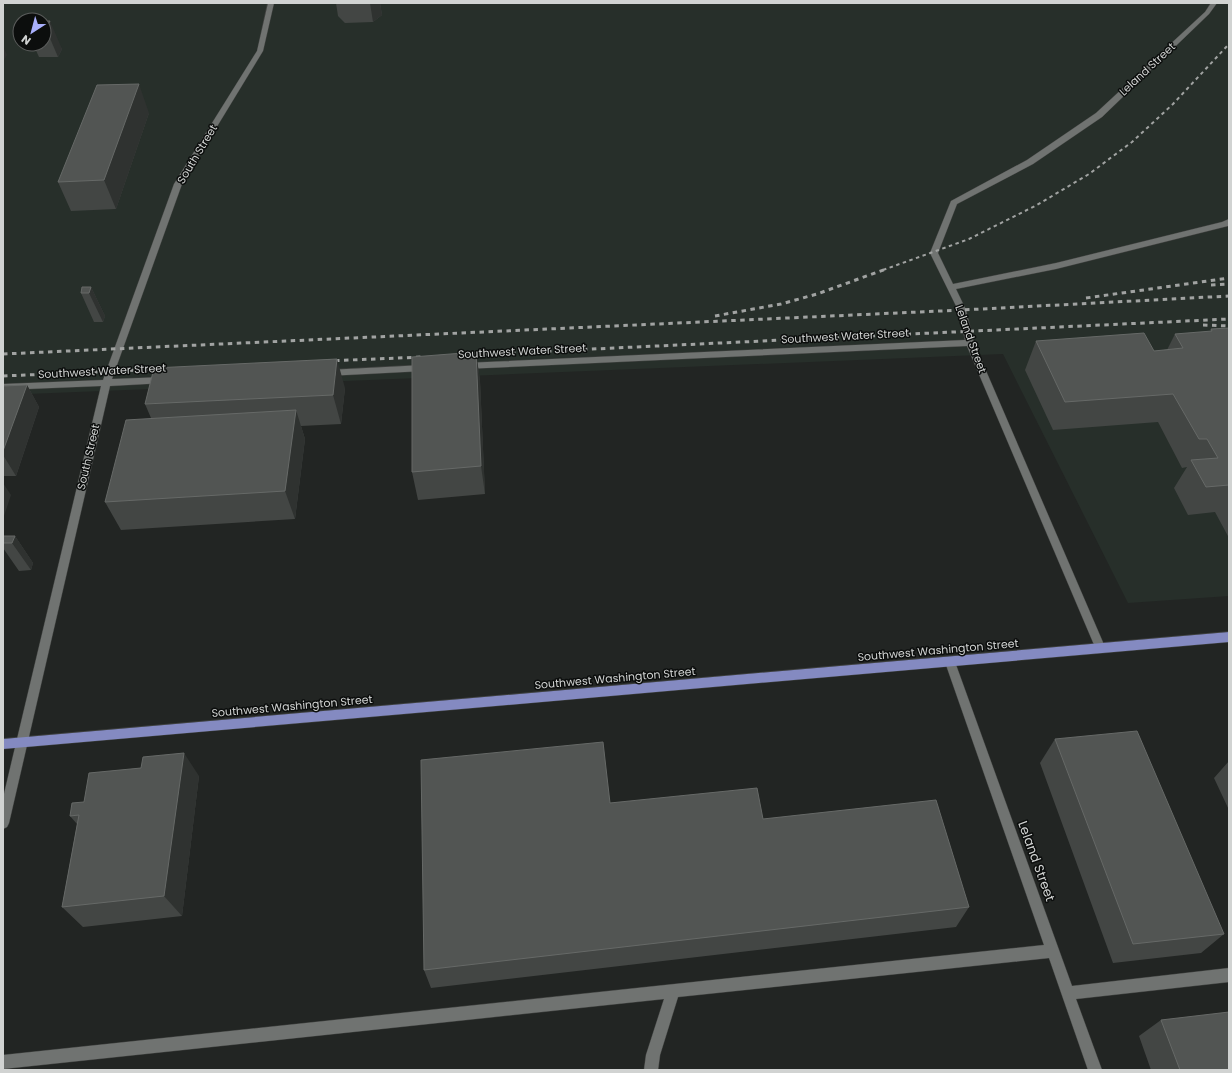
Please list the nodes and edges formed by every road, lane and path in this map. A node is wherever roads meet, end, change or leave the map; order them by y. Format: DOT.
graph roads {
  1 [pos="271,3"];
  2 [pos="1214,3"];
  3 [pos="1229,222"];
  4 [pos="951,287"];
  5 [pos="970,343"];
  6 [pos="454,367"];
  7 [pos="430,368"];
  8 [pos="319,373"];
  9 [pos="177,380"];
  10 [pos="106,383"];
  11 [pos="3,387"];
  12 [pos="1229,637"];
  13 [pos="1100,647"];
  14 [pos="950,662"];
  15 [pos="23,742"];
  16 [pos="3,744"];
  17 [pos="3,823"];
  18 [pos="1053,950"];
  19 [pos="1229,975"];
  20 [pos="673,991"];
  21 [pos="1068,993"];
  22 [pos="3,1062"];
  23 [pos="651,1070"];
  24 [pos="1095,1070"];
  1 -- 10 [label="street, South Street"];
  2 -- 4 [label="street, Leland Street"];
  3 -- 4 [label="street"];
  4 -- 5 [label="street, Leland Street"];
  5 -- 6 [label="street, Southwest Water Street"];
  5 -- 13 [label="street, Leland Street"];
  7 -- 8 [label="street"];
  9 -- 10 [label="street, Southwest Water Street"];
  10 -- 11 [label="street, Southwest Water Street"];
  10 -- 15 [label="street, South Street"];
  12 -- 13 [label="main road, Southwest Washington Street"];
  13 -- 14 [label="main road, Southwest Washington Street"];
  14 -- 15 [label="main road, Southwest Washington Street"];
  14 -- 18 [label="street, Leland Street"];
  15 -- 16 [label="main road, Southwest Washington Street"];
  15 -- 17 [label="street, South Street"];
  18 -- 20 [label="street"];
  18 -- 21 [label="street, Leland Street"];
  19 -- 21 [label="street"];
  20 -- 22 [label="street"];
  20 -- 23 [label="street"];
  21 -- 24 [label="street, Leland Street"];
}
